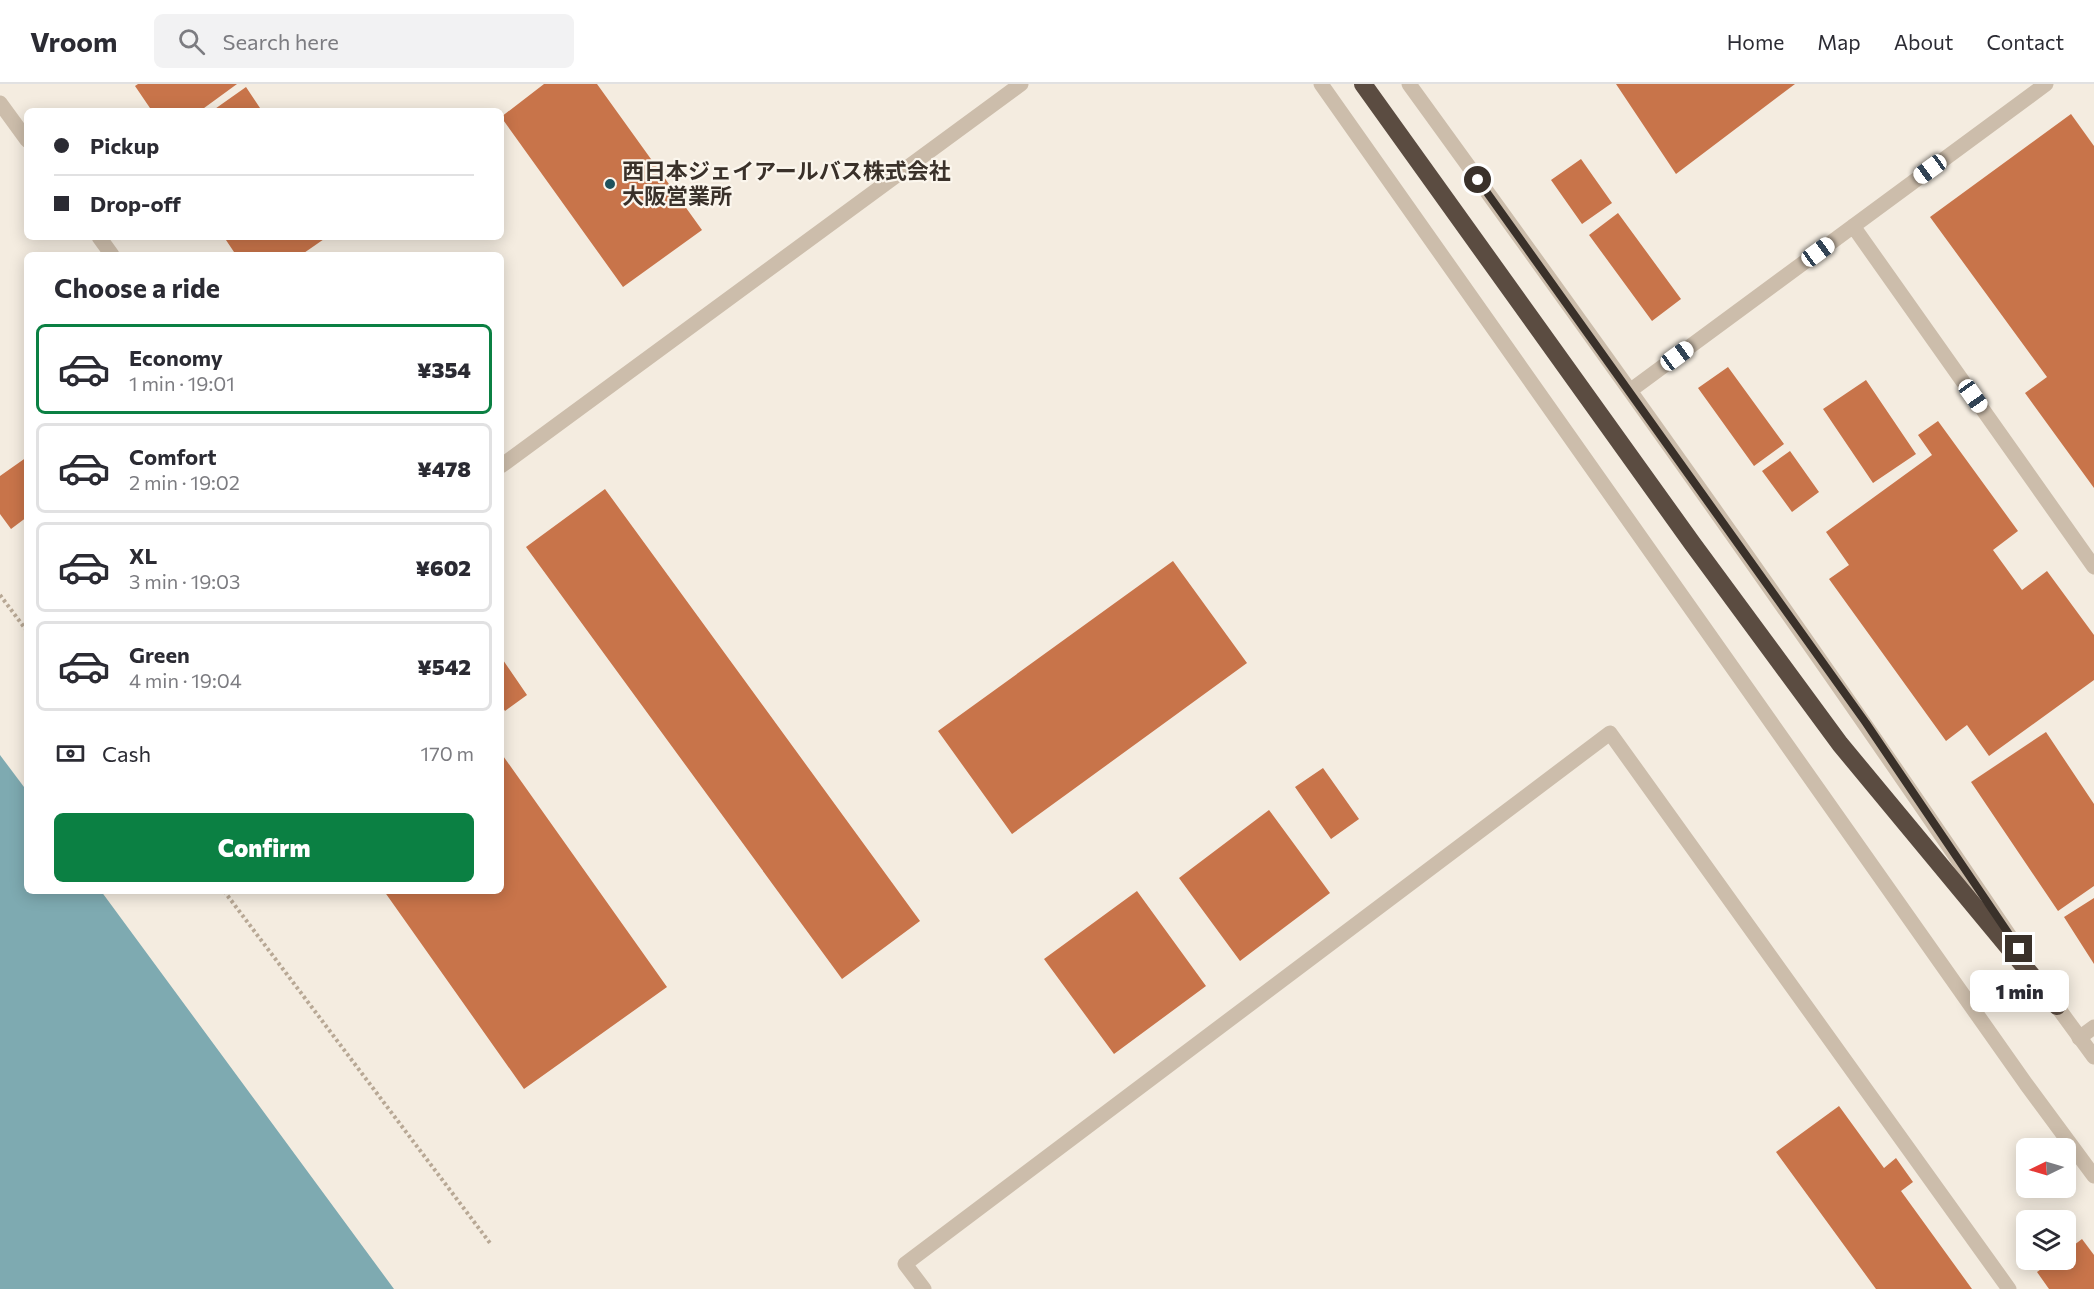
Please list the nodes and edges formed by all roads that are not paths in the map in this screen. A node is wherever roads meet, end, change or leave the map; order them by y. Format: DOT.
graph roads {
  1 [pos="1021,84"];
  2 [pos="1321,84"];
  3 [pos="1363,84"];
  4 [pos="1409,84"];
  5 [pos="2046,84"];
  6 [pos="0,104"];
  7 [pos="24,136"];
  8 [pos="1853,226"];
  9 [pos="1631,390"];
  10 [pos="504,464"];
  11 [pos="2094,567"];
  12 [pos="2057,1006"];
  13 [pos="2094,1027"];
  14 [pos="2079,1038"];
  15 [pos="2094,1058"];
  16 [pos="2094,1176"];
  17 [pos="924,1289"];
  18 [pos="2009,1289"];
  1 -- 10 [label="street"];
  2 -- 16 [label="street"];
  3 -- 12 [label="highway"];
  4 -- 9 [label="street"];
  5 -- 8 [label="street"];
  6 -- 7 [label="street"];
  8 -- 9 [label="street"];
  8 -- 11 [label="street"];
  9 -- 12 [label="street"];
  12 -- 14 [label="street"];
  13 -- 14 [label="street"];
  14 -- 15 [label="street"];
  17 -- 18 [label="street"];
}
